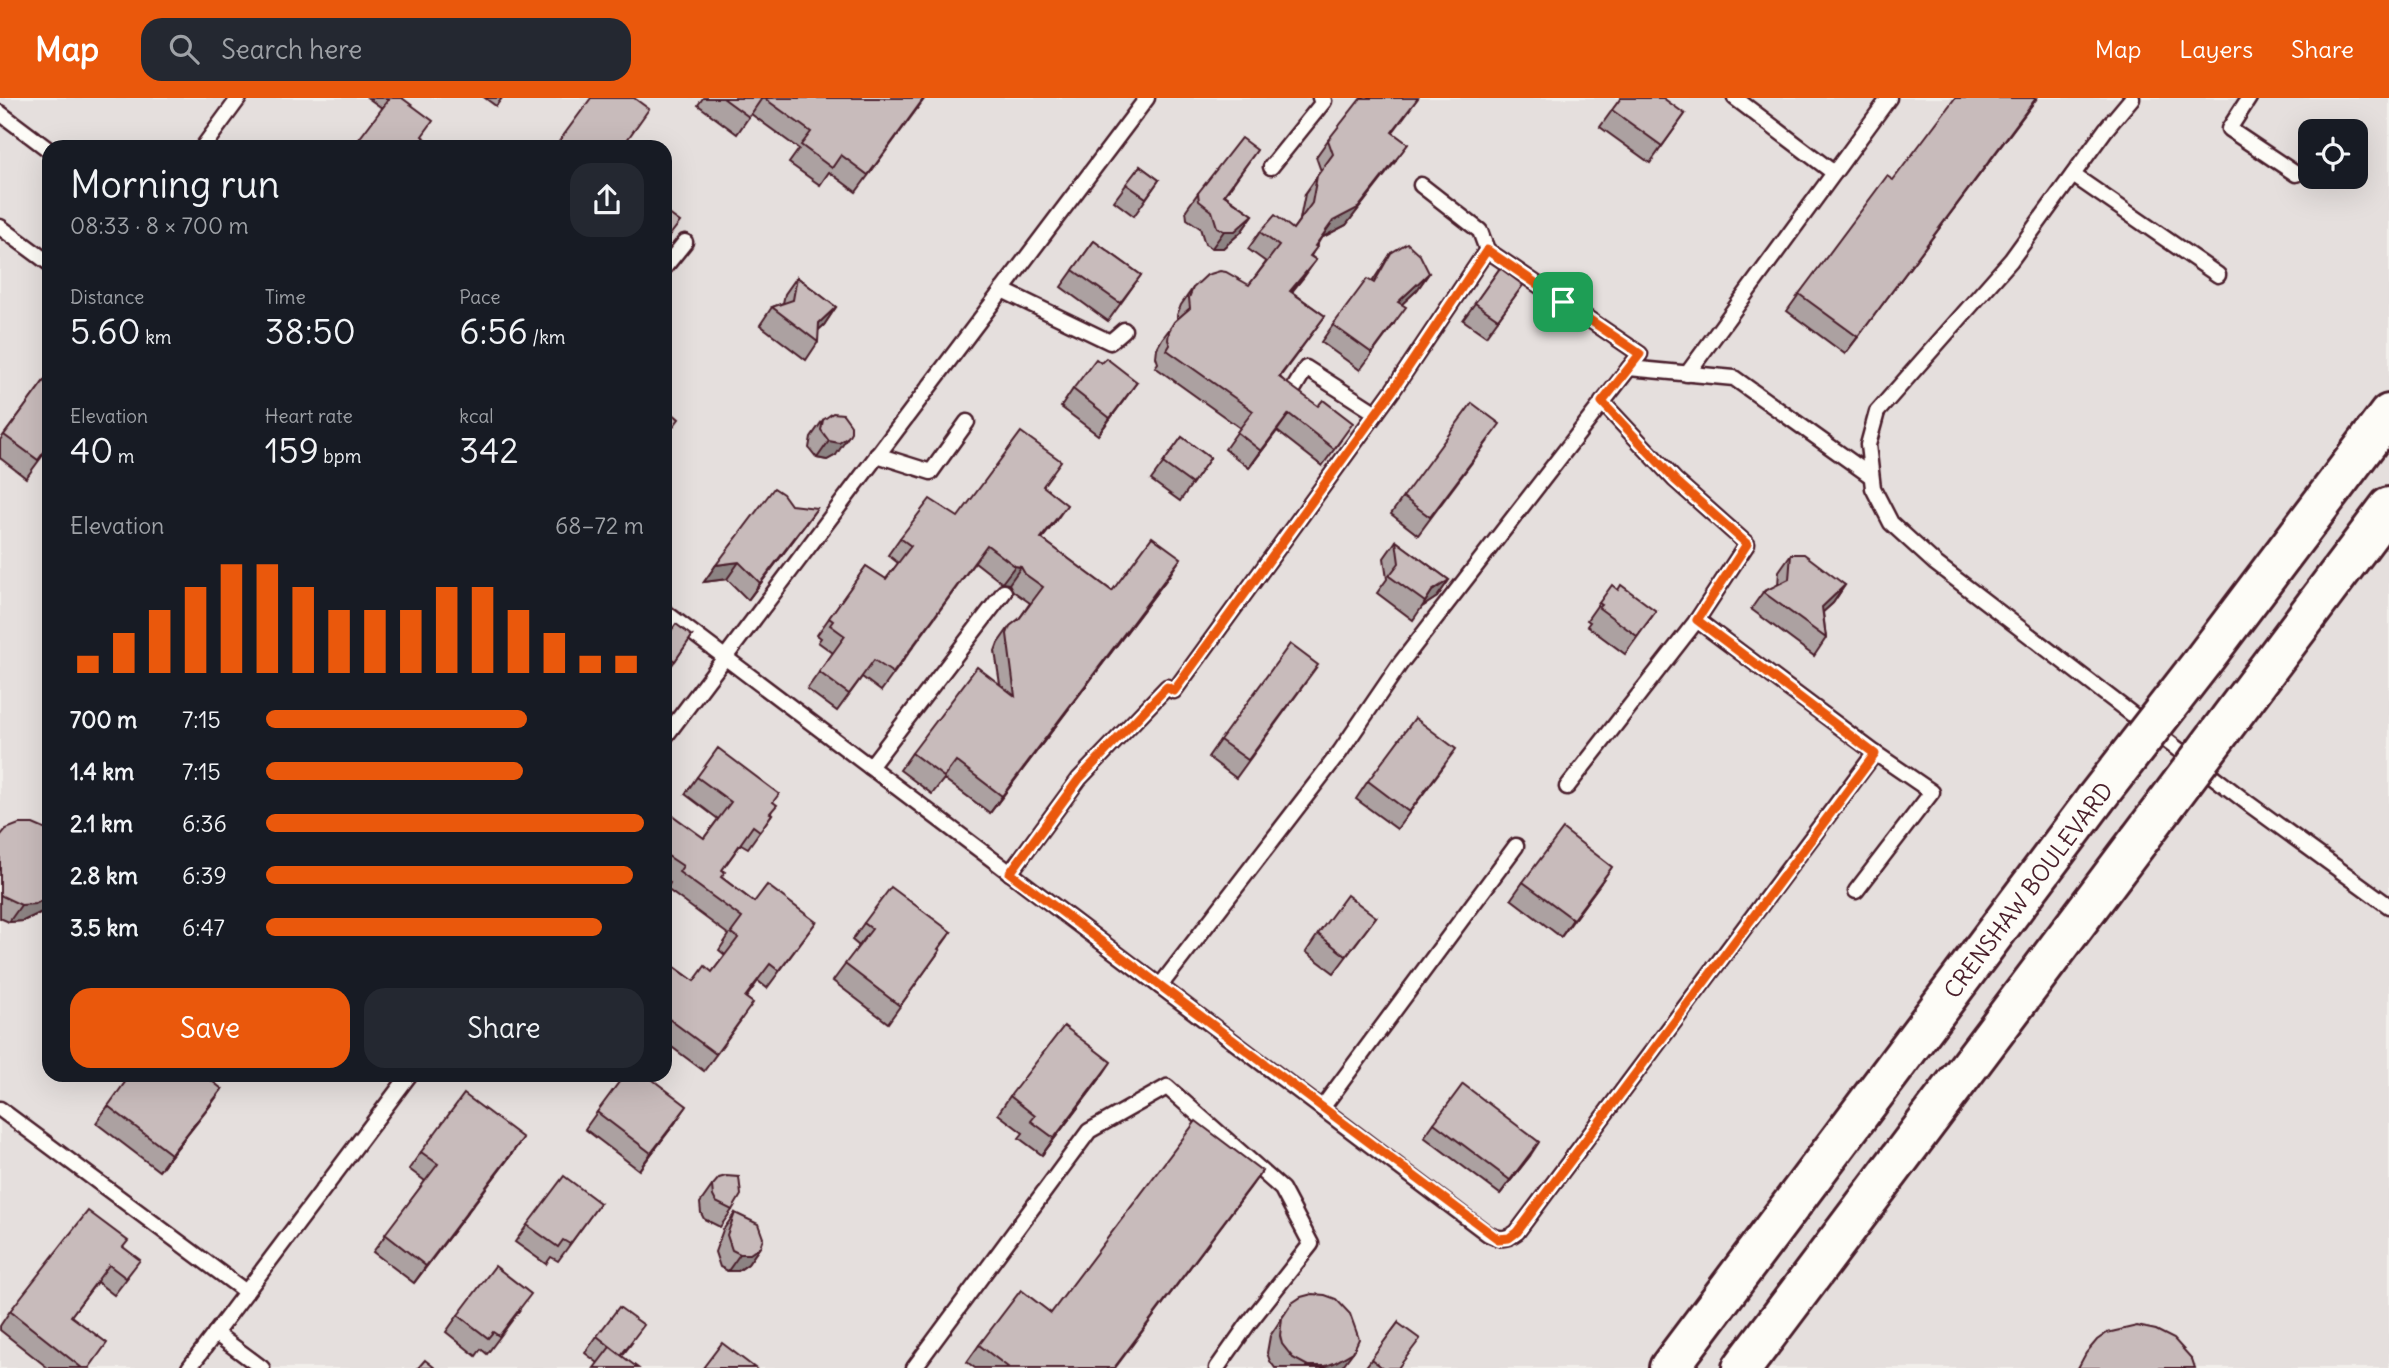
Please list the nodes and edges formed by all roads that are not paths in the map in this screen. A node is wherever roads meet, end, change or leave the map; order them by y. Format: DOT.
graph roads {
  1 [pos="239,98"];
  2 [pos="1147,98"];
  3 [pos="1320,98"];
  4 [pos="1735,98"];
  5 [pos="1889,98"];
  6 [pos="2132,98"];
  7 [pos="2249,98"];
  8 [pos="0,113"];
  9 [pos="208,140"];
  10 [pos="42,145"];
  11 [pos="1271,167"];
  12 [pos="1834,173"];
  13 [pos="2297,174"];
  14 [pos="2073,175"];
  15 [pos="1421,185"];
  16 [pos="0,227"];
  17 [pos="685,242"];
  18 [pos="1487,250"];
  19 [pos="42,258"];
  20 [pos="672,258"];
  21 [pos="2218,275"];
  22 [pos="1002,290"];
  23 [pos="1124,330"];
  24 [pos="1629,368"];
  25 [pos="1687,374"];
  26 [pos="1290,394"];
  27 [pos="1602,402"];
  28 [pos="1376,413"];
  29 [pos="2389,414"];
  30 [pos="967,422"];
  31 [pos="877,455"];
  32 [pos="1871,476"];
  33 [pos="2389,507"];
  34 [pos="1004,592"];
  35 [pos="672,617"];
  36 [pos="1697,620"];
  37 [pos="725,657"];
  38 [pos="672,724"];
  39 [pos="1875,754"];
  40 [pos="870,767"];
  41 [pos="1567,787"];
  42 [pos="1516,846"];
  43 [pos="1010,873"];
  44 [pos="1856,891"];
  45 [pos="2389,906"];
  46 [pos="1160,986"];
  47 [pos="404,1082"];
  48 [pos="1322,1108"];
  49 [pos="0,1109"];
  50 [pos="246,1292"];
  51 [pos="215,1333"];
  52 [pos="188,1368"];
  53 [pos="262,1368"];
  54 [pos="914,1368"];
  55 [pos="1217,1368"];
  56 [pos="1669,1368"];
  57 [pos="1742,1368"];
  1 -- 9 [label="lane"];
  2 -- 22 [label="lane"];
  3 -- 11 [label="lane"];
  4 -- 12 [label="lane"];
  5 -- 12 [label="lane"];
  6 -- 14 [label="lane"];
  7 -- 13 [label="lane"];
  8 -- 10 [label="lane"];
  12 -- 25 [label="lane"];
  14 -- 21 [label="lane"];
  14 -- 32 [label="lane"];
  15 -- 18 [label="lane"];
  16 -- 19 [label="lane"];
  17 -- 20 [label="lane"];
  18 -- 24 [label="lane"];
  18 -- 28 [label="lane"];
  22 -- 23 [label="lane"];
  22 -- 31 [label="lane"];
  24 -- 25 [label="lane"];
  24 -- 27 [label="lane"];
  25 -- 32 [label="lane"];
  26 -- 28 [label="lane"];
  27 -- 36 [label="lane"];
  27 -- 46 [label="lane"];
  28 -- 43 [label="lane"];
  29 -- 56 [label="main road, CRENSHAW BOULEVARD, bridge"];
  30 -- 31 [label="lane"];
  31 -- 37 [label="lane"];
  32 -- 45 [label="lane"];
  33 -- 57 [label="main road, bridge"];
  34 -- 40 [label="lane"];
  35 -- 37 [label="lane"];
  36 -- 39 [label="lane"];
  36 -- 41 [label="lane"];
  37 -- 38 [label="lane"];
  37 -- 40 [label="lane"];
  39 -- 44 [label="lane"];
  39 -- 48 [label="lane"];
  40 -- 43 [label="lane"];
  42 -- 48 [label="lane"];
  43 -- 46 [label="lane"];
  46 -- 48 [label="lane"];
  47 -- 50 [label="lane"];
  49 -- 50 [label="lane"];
  50 -- 51 [label="lane"];
  51 -- 52 [label="lane"];
  51 -- 53 [label="lane"];
  54 -- 55 [label="lane"];
}
